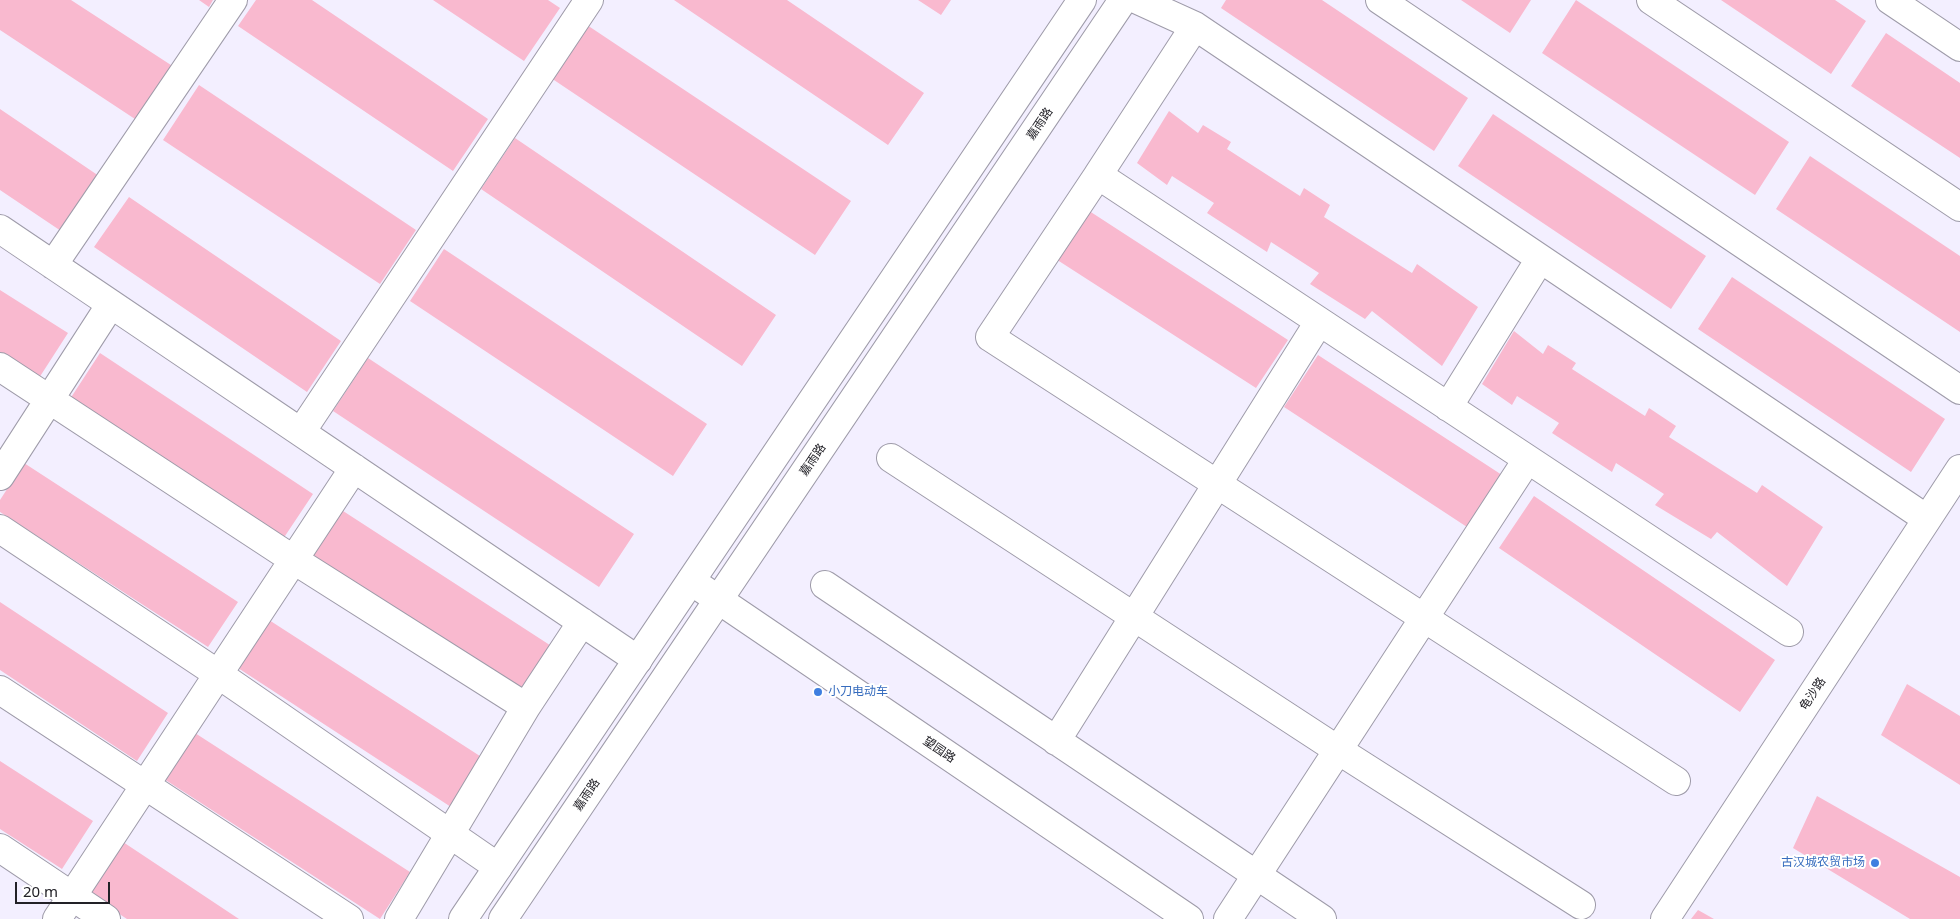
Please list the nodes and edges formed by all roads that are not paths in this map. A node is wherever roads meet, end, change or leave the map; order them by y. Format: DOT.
graph roads {
  1 [pos="233,0"];
  2 [pos="589,0"];
  3 [pos="1082,0"];
  4 [pos="1123,0"];
  5 [pos="1138,0"];
  6 [pos="1380,0"];
  7 [pos="1652,0"];
  8 [pos="1890,0"];
  9 [pos="1195,26"];
  10 [pos="1960,47"];
  11 [pos="1098,175"];
  12 [pos="1960,207"];
  13 [pos="0,229"];
  14 [pos="1540,259"];
  15 [pos="53,265"];
  16 [pos="111,304"];
  17 [pos="1319,322"];
  18 [pos="0,368"];
  19 [pos="1960,390"];
  20 [pos="49,400"];
  21 [pos="1448,407"];
  22 [pos="301,432"];
  23 [pos="891,458"];
  24 [pos="1527,460"];
  25 [pos="354,468"];
  26 [pos="1960,469"];
  27 [pos="0,476"];
  28 [pos="1217,484"];
  29 [pos="1927,519"];
  30 [pos="0,529"];
  31 [pos="294,560"];
  32 [pos="691,581"];
  33 [pos="825,585"];
  34 [pos="718,600"];
  35 [pos="1134,617"];
  36 [pos="1424,618"];
  37 [pos="582,622"];
  38 [pos="1788,632"];
  39 [pos="638,660"];
  40 [pos="218,674"];
  41 [pos="0,690"];
  42 [pos="526,707"];
  43 [pos="1056,741"];
  44 [pos="1338,750"];
  45 [pos="1676,781"];
  46 [pos="146,785"];
  47 [pos="449,833"];
  48 [pos="0,848"];
  49 [pos="498,867"];
  50 [pos="1257,876"];
  51 [pos="72,896"];
  52 [pos="1581,905"];
  53 [pos="58,919"];
  54 [pos="106,919"];
  55 [pos="349,919"];
  56 [pos="399,919"];
  57 [pos="463,919"];
  58 [pos="503,919"];
  59 [pos="1189,919"];
  60 [pos="1228,919"];
  61 [pos="1322,919"];
  62 [pos="1665,919"];
  1 -- 15 [label="street"];
  2 -- 22 [label="street"];
  3 -- 32 [label="street"];
  4 -- 34 [label="street, 嘉雨路"];
  5 -- 9 [label="street"];
  6 -- 19 [label="street"];
  7 -- 12 [label="street"];
  8 -- 10 [label="street"];
  9 -- 11 [label="street"];
  9 -- 14 [label="street"];
  11 -- 17 [label="street"];
  11 -- 28 [label="street"];
  13 -- 15 [label="street"];
  14 -- 21 [label="street"];
  14 -- 29 [label="street"];
  15 -- 16 [label="street"];
  16 -- 20 [label="street"];
  16 -- 22 [label="street"];
  17 -- 21 [label="street"];
  17 -- 28 [label="street"];
  18 -- 20 [label="street"];
  20 -- 27 [label="street"];
  20 -- 31 [label="street"];
  21 -- 24 [label="street"];
  22 -- 25 [label="street"];
  23 -- 35 [label="street"];
  24 -- 36 [label="street"];
  24 -- 38 [label="street"];
  25 -- 31 [label="street"];
  25 -- 37 [label="street"];
  26 -- 29 [label="street, 龟沙路"];
  28 -- 35 [label="street"];
  28 -- 36 [label="street"];
  29 -- 62 [label="street, 龟沙路"];
  30 -- 40 [label="street"];
  31 -- 40 [label="street"];
  31 -- 42 [label="street"];
  32 -- 34 [label="street, 望园路"];
  32 -- 39 [label="street"];
  33 -- 43 [label="street"];
  34 -- 58 [label="street, 嘉雨路"];
  34 -- 59 [label="street, 望园路"];
  35 -- 43 [label="street"];
  35 -- 44 [label="street"];
  36 -- 44 [label="street"];
  36 -- 45 [label="street"];
  37 -- 39 [label="street"];
  37 -- 42 [label="street"];
  39 -- 49 [label="street"];
  40 -- 46 [label="street"];
  40 -- 47 [label="street"];
  41 -- 46 [label="street"];
  42 -- 47 [label="street"];
  43 -- 50 [label="street"];
  44 -- 50 [label="street"];
  44 -- 52 [label="street"];
  46 -- 51 [label="street"];
  46 -- 55 [label="street"];
  47 -- 49 [label="street"];
  47 -- 56 [label="street"];
  48 -- 51 [label="street"];
  49 -- 57 [label="street"];
  50 -- 60 [label="street"];
  50 -- 61 [label="street"];
  51 -- 53 [label="street"];
  51 -- 54 [label="street"];
}
